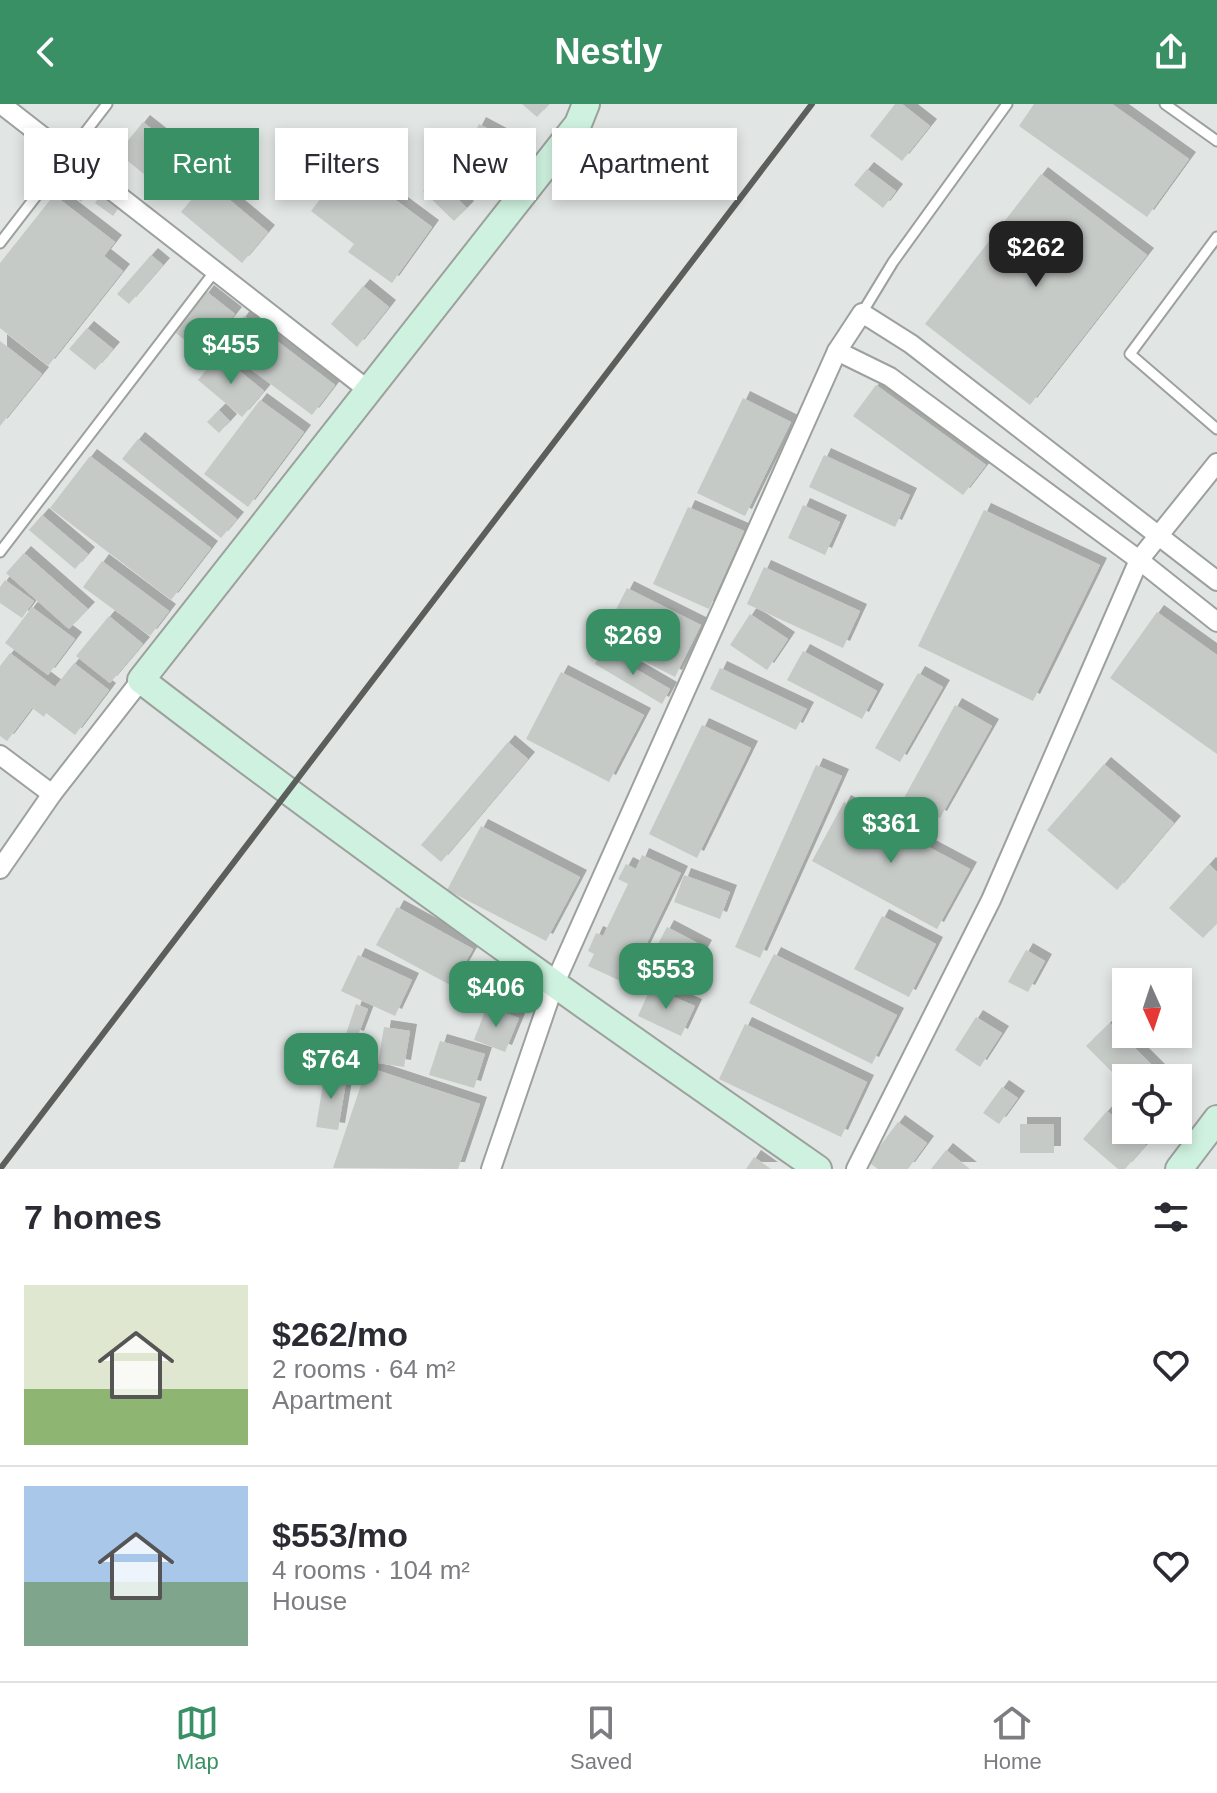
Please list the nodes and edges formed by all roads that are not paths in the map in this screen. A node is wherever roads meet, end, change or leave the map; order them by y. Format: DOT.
graph roads {
  1 [pos="1,104"];
  2 [pos="107,104"];
  3 [pos="586,104"];
  4 [pos="1007,104"];
  5 [pos="1165,104"];
  6 [pos="32,128"];
  7 [pos="88,128"];
  8 [pos="1217,141"];
  9 [pos="32,200"];
  10 [pos="124,200"];
  11 [pos="1217,237"];
  12 [pos="0,243"];
  13 [pos="215,271"];
  14 [pos="862,313"];
  15 [pos="837,351"];
  16 [pos="368,390"];
  17 [pos="1217,429"];
  18 [pos="1217,463"];
  19 [pos="1157,536"];
  20 [pos="0,552"];
  21 [pos="1139,560"];
  22 [pos="1217,581"];
  23 [pos="1217,622"];
  24 [pos="141,680"];
  25 [pos="0,755"];
  26 [pos="52,794"];
  27 [pos="0,869"];
  28 [pos="554,985"];
  29 [pos="1217,1119"];
  30 [pos="491,1169"];
  31 [pos="818,1169"];
  32 [pos="856,1169"];
  33 [pos="1179,1169"];
  1 -- 6 [label="street"];
  2 -- 7 [label="lane"];
  3 -- 16 [label="main road"];
  4 -- 14 [label="lane"];
  5 -- 8 [label="lane"];
  9 -- 12 [label="lane"];
  10 -- 13 [label="street"];
  11 -- 17 [label="lane"];
  13 -- 16 [label="street"];
  13 -- 20 [label="lane"];
  14 -- 15 [label="street"];
  14 -- 19 [label="street"];
  15 -- 21 [label="street"];
  15 -- 28 [label="street"];
  16 -- 24 [label="main road"];
  18 -- 19 [label="street"];
  19 -- 21 [label="street"];
  19 -- 22 [label="street"];
  21 -- 23 [label="street"];
  21 -- 32 [label="street"];
  24 -- 26 [label="street"];
  24 -- 28 [label="main road"];
  25 -- 26 [label="street"];
  26 -- 27 [label="street"];
  28 -- 30 [label="street"];
  28 -- 31 [label="main road"];
  29 -- 33 [label="main road"];
}
